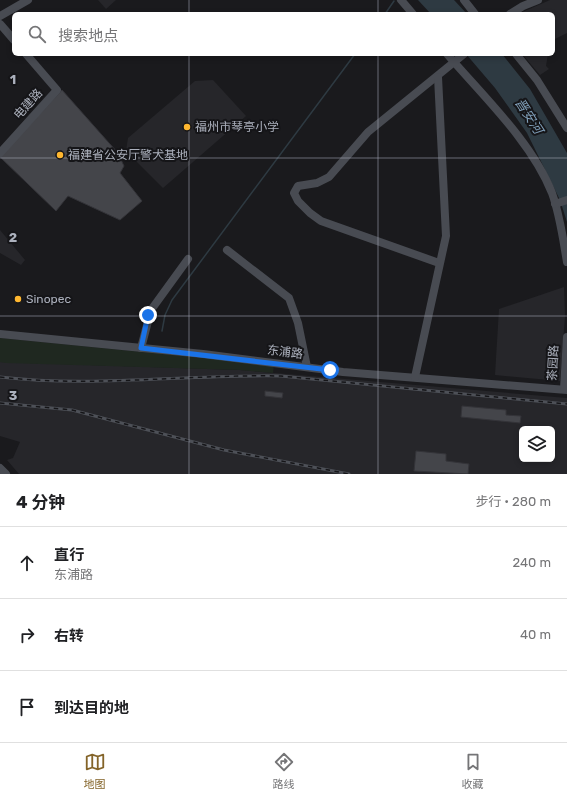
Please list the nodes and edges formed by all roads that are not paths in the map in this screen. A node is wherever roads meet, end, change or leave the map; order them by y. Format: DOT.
graph roads {
  1 [pos="28,0"];
  2 [pos="401,0"];
  3 [pos="464,0"];
  4 [pos="514,0"];
  5 [pos="538,0"];
  6 [pos="517,9"];
  7 [pos="411,12"];
  8 [pos="473,12"];
  9 [pos="513,12"];
  10 [pos="0,16"];
  11 [pos="0,24"];
  12 [pos="12,38"];
  13 [pos="28,56"];
  14 [pos="449,56"];
  15 [pos="463,56"];
  16 [pos="518,56"];
  17 [pos="455,62"];
  18 [pos="438,77"];
  19 [pos="567,128"];
  20 [pos="0,153"];
  21 [pos="567,200"];
  22 [pos="555,204"];
  23 [pos="227,250"];
  24 [pos="188,259"];
  25 [pos="567,262"];
  26 [pos="439,263"];
  27 [pos="0,334"];
  28 [pos="567,337"];
  29 [pos="141,348"];
  30 [pos="307,367"];
  31 [pos="415,377"];
  32 [pos="566,390"];
  33 [pos="0,468"];
  34 [pos="6,474"];
  1 -- 10 [label="street"];
  2 -- 7 [label="street"];
  3 -- 8 [label="street"];
  4 -- 6 [label="street"];
  5 -- 6 [label="street"];
  6 -- 9 [label="street"];
  11 -- 12 [label="street"];
  13 -- 20 [label="street, 电建路"];
  14 -- 17 [label="street"];
  15 -- 17 [label="street"];
  16 -- 19 [label="street"];
  17 -- 18 [label="street"];
  17 -- 22 [label="street"];
  18 -- 26 [label="street"];
  18 -- 26 [label="street"];
  21 -- 22 [label="street"];
  22 -- 25 [label="street"];
  23 -- 30 [label="street"];
  24 -- 29 [label="street"];
  26 -- 31 [label="street"];
  27 -- 29 [label="street, 东浦路"];
  28 -- 32 [label="street, 茶园路"];
  29 -- 30 [label="street, 东浦路"];
  30 -- 31 [label="street, 东浦路"];
  31 -- 32 [label="street, 东浦路"];
  33 -- 34 [label="street"];
}
